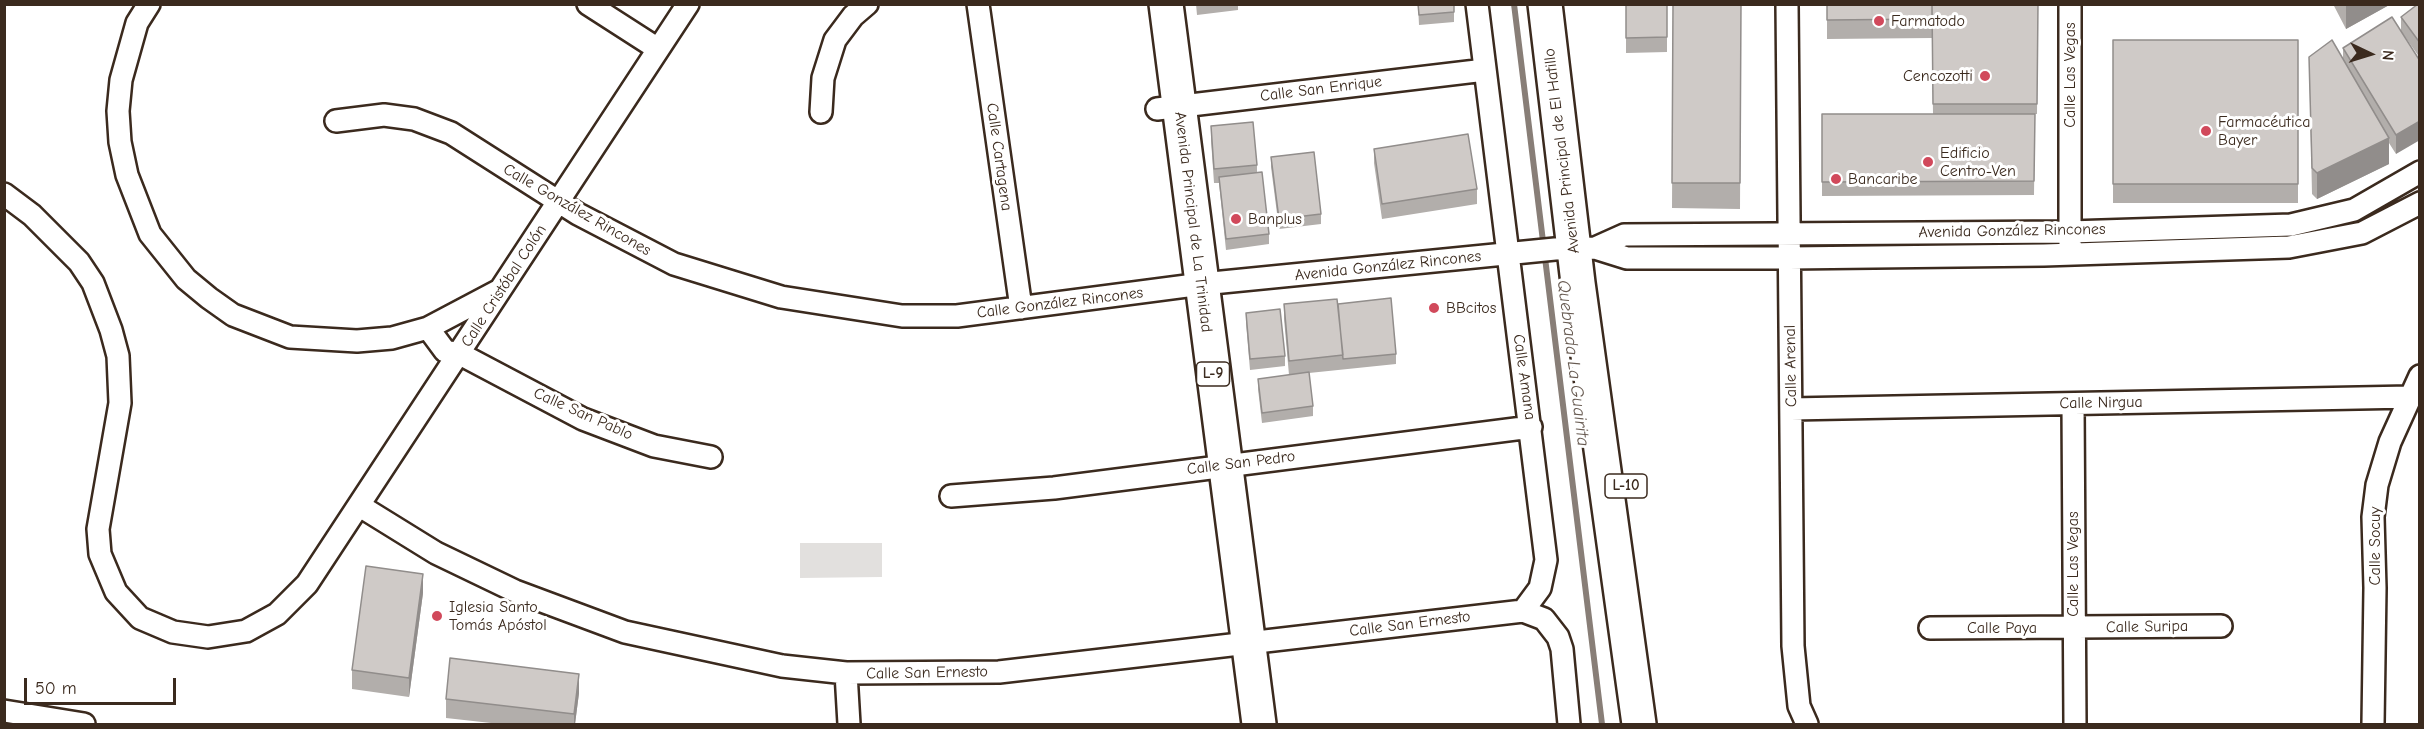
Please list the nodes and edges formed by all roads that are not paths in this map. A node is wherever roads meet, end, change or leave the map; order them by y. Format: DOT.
graph roads {
  1 [pos="149,4"];
  2 [pos="588,4"];
  3 [pos="688,4"];
  4 [pos="867,4"];
  5 [pos="978,4"];
  6 [pos="1145,4"];
  7 [pos="1166,4"];
  8 [pos="1478,4"];
  9 [pos="1545,4"];
  10 [pos="1565,4"];
  11 [pos="1787,4"];
  12 [pos="2070,4"];
  13 [pos="658,49"];
  14 [pos="1485,70"];
  15 [pos="1168,108"];
  16 [pos="821,112"];
  17 [pos="336,121"];
  18 [pos="2413,177"];
  19 [pos="4,194"];
  20 [pos="2420,201"];
  21 [pos="558,202"];
  22 [pos="2070,232"];
  23 [pos="1790,234"];
  24 [pos="1575,249"];
  25 [pos="1508,254"];
  26 [pos="2070,254"];
  27 [pos="1789,258"];
  28 [pos="1191,285"];
  29 [pos="498,291"];
  30 [pos="1021,308"];
  31 [pos="433,325"];
  32 [pos="460,354"];
  33 [pos="2420,376"];
  34 [pos="2410,397"];
  35 [pos="2073,404"];
  36 [pos="1791,409"];
  37 [pos="1531,427"];
  38 [pos="711,458"];
  39 [pos="1214,466"];
  40 [pos="951,496"];
  41 [pos="360,506"];
  42 [pos="1523,611"];
  43 [pos="2221,626"];
  44 [pos="1930,628"];
  45 [pos="2073,628"];
  46 [pos="1237,644"];
  47 [pos="846,673"];
  48 [pos="4,711"];
  49 [pos="84,724"];
  50 [pos="849,724"];
  51 [pos="1237,724"];
  52 [pos="1258,724"];
  53 [pos="1569,724"];
  54 [pos="1639,724"];
  55 [pos="1657,724"];
  56 [pos="1807,724"];
  57 [pos="2075,724"];
  58 [pos="2373,724"];
  1 -- 31 [label="street"];
  2 -- 13 [label="street"];
  3 -- 13 [label="street, Calle Cristóbal Colón"];
  4 -- 16 [label="street"];
  5 -- 30 [label="street, Calle Cartagena"];
  6 -- 15 [label="main road, Avenida Principal de La Trinidad / L-9"];
  7 -- 15 [label="main road, Avenida Principal de La Trinidad / L-9"];
  8 -- 14 [label="street, Calle Amana"];
  9 -- 24 [label="main road, Avenida Principal de El Hatillo / L-10"];
  10 -- 24 [label="main road, Avenida Principal de El Hatillo / L-10"];
  11 -- 23 [label="street, Calle Arenal"];
  12 -- 22 [label="street, Calle Las Vegas"];
  13 -- 21 [label="street, Calle Cristóbal Colón"];
  14 -- 15 [label="street, Calle San Enrique"];
  14 -- 25 [label="street, Calle Amana"];
  15 -- 28 [label="main road, Avenida Principal de La Trinidad / L-9"];
  17 -- 21 [label="street, Calle González Rincones"];
  18 -- 20 [label="street"];
  18 -- 22 [label="street, Avenida González Rincones"];
  19 -- 41 [label="street, Calle Cristóbal Colón"];
  20 -- 26 [label="street, Avenida González Rincones"];
  21 -- 29 [label="street, Calle Cristóbal Colón"];
  21 -- 30 [label="street, Calle González Rincones"];
  22 -- 23 [label="street, Avenida González Rincones"];
  22 -- 26 [label="street, Calle Las Vegas"];
  23 -- 24 [label="street, Avenida González Rincones"];
  23 -- 27 [label="street, Calle Arenal"];
  24 -- 25 [label="street, Avenida González Rincones"];
  24 -- 27 [label="street, Avenida González Rincones"];
  24 -- 54 [label="main road, Avenida Principal de El Hatillo / L-10"];
  24 -- 55 [label="main road, Avenida Principal de El Hatillo / L-10"];
  25 -- 28 [label="street, Avenida González Rincones"];
  25 -- 37 [label="street, Calle Amana"];
  26 -- 27 [label="street, Avenida González Rincones"];
  27 -- 36 [label="street, Calle Arenal"];
  28 -- 30 [label="street, Calle González Rincones"];
  28 -- 39 [label="main road, Avenida Principal de La Trinidad / L-9"];
  29 -- 31 [label="street"];
  29 -- 32 [label="street, Calle Cristóbal Colón"];
  31 -- 32 [label="street, Calle San Pablo"];
  32 -- 38 [label="street, Calle San Pablo"];
  32 -- 41 [label="street, Calle Cristóbal Colón"];
  33 -- 34 [label="street, Calle Socuy"];
  34 -- 35 [label="street, Calle Nirgua"];
  34 -- 58 [label="street, Calle Socuy"];
  35 -- 36 [label="street, Calle Nirgua"];
  35 -- 45 [label="street, Calle Las Vegas"];
  36 -- 56 [label="street, Calle Arenal"];
  37 -- 39 [label="street, Calle San Pedro"];
  37 -- 42 [label="street, Calle Amana"];
  39 -- 40 [label="street, Calle San Pedro"];
  39 -- 46 [label="main road, Avenida Principal de La Trinidad / L-9"];
  41 -- 47 [label="street, Calle San Ernesto"];
  42 -- 46 [label="street, Calle San Ernesto"];
  42 -- 53 [label="street"];
  43 -- 45 [label="street, Calle Suripa"];
  44 -- 45 [label="street, Calle Paya"];
  45 -- 57 [label="street, Calle Las Vegas"];
  46 -- 47 [label="street, Calle San Ernesto"];
  46 -- 51 [label="main road, Avenida Principal de La Trinidad / L-9"];
  46 -- 52 [label="main road, Avenida Principal de La Trinidad / L-9"];
  47 -- 50 [label="street"];
  48 -- 49 [label="street"];
}
